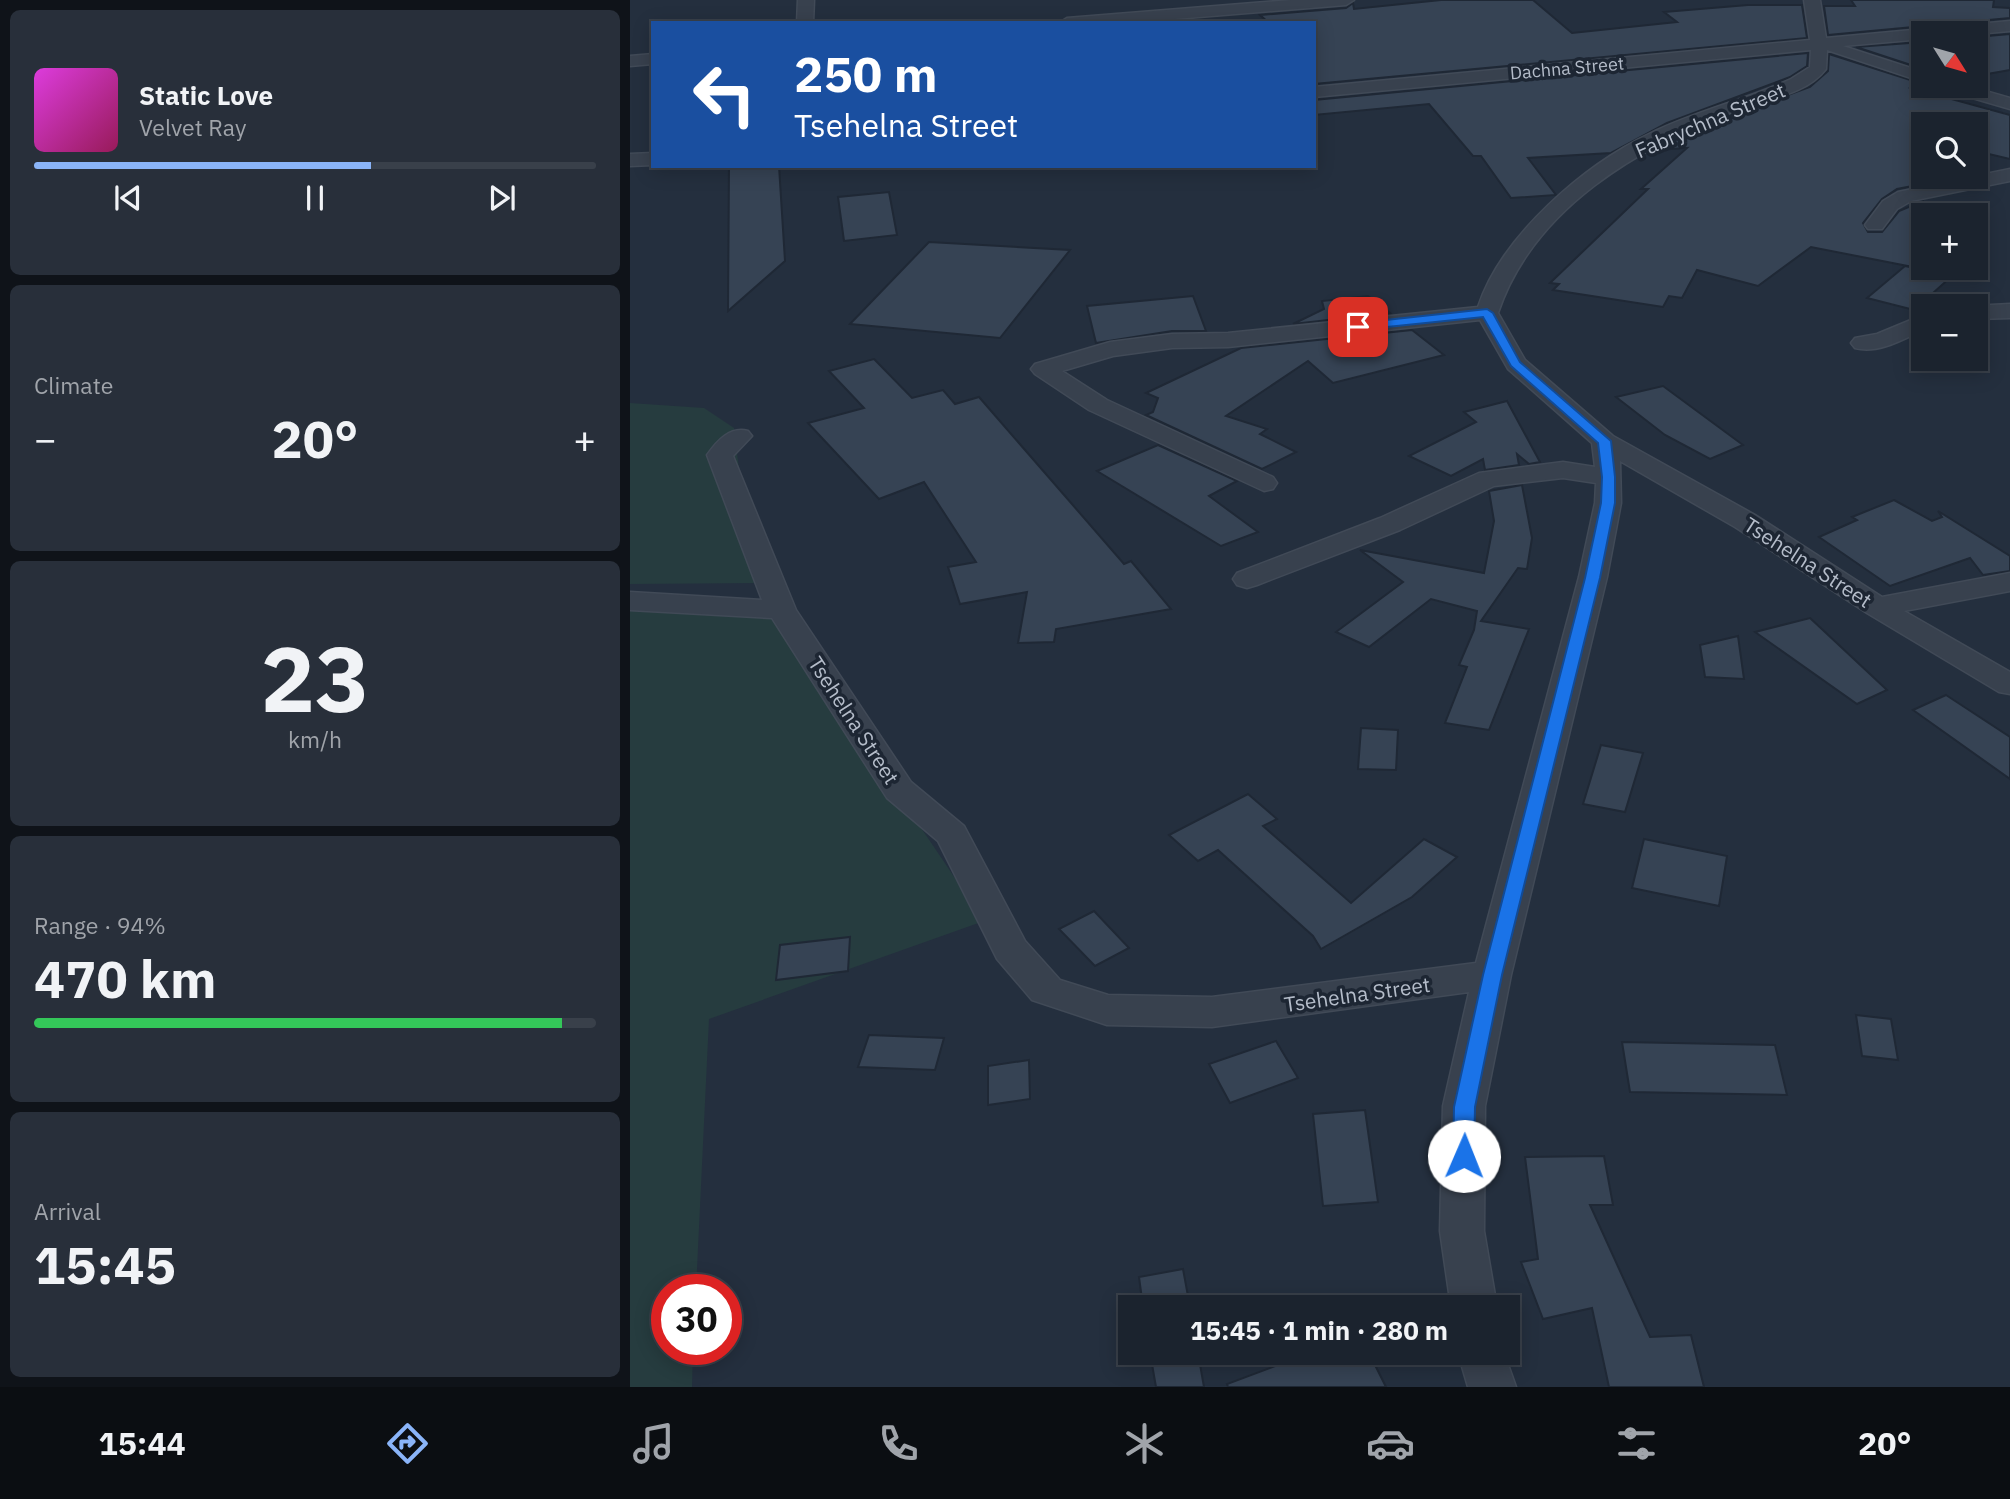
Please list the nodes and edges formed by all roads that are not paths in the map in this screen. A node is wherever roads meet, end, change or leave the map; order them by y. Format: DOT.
graph roads {
  1 [pos="806,0"];
  2 [pos="1346,0"];
  3 [pos="1812,0"];
  4 [pos="805,21"];
  5 [pos="1091,21"];
  6 [pos="2010,26"];
  7 [pos="1988,28"];
  8 [pos="1911,35"];
  9 [pos="1819,45"];
  10 [pos="651,59"];
  11 [pos="630,61"];
  12 [pos="1911,73"];
  13 [pos="1316,92"];
  14 [pos="1988,97"];
  15 [pos="2010,104"];
  16 [pos="651,159"];
  17 [pos="630,160"];
  18 [pos="2010,175"];
  19 [pos="1875,225"];
  20 [pos="2010,310"];
  21 [pos="1988,311"];
  22 [pos="1487,313"];
  23 [pos="1911,327"];
  24 [pos="1863,343"];
  25 [pos="739,436"];
  26 [pos="1604,441"];
  27 [pos="1609,477"];
  28 [pos="1264,483"];
  29 [pos="1247,579"];
  30 [pos="2010,582"];
  31 [pos="630,601"];
  32 [pos="1877,607"];
  33 [pos="781,610"];
  34 [pos="2010,685"];
  35 [pos="1492,975"];
  36 [pos="1472,1295"];
  37 [pos="1485,1365"];
  38 [pos="1492,1387"];
  1 -- 4 [label="street"];
  2 -- 5 [label="street"];
  3 -- 9 [label="street, Fabrychna Street"];
  6 -- 7 [label="street"];
  8 -- 9 [label="street, Dachna Street"];
  9 -- 12 [label="street, Dachna Street"];
  9 -- 13 [label="street, Dachna Street"];
  9 -- 22 [label="street, Fabrychna Street"];
  10 -- 11 [label="street"];
  14 -- 15 [label="street"];
  16 -- 17 [label="street"];
  18 -- 19 [label="street"];
  20 -- 21 [label="street"];
  22 -- 26 [label="street"];
  22 -- 28 [label="street"];
  23 -- 24 [label="street"];
  25 -- 33 [label="street, Tsehelna Street"];
  26 -- 27 [label="street"];
  26 -- 32 [label="street, Tsehelna Street"];
  27 -- 29 [label="street"];
  27 -- 35 [label="street"];
  30 -- 32 [label="street"];
  31 -- 33 [label="street"];
  32 -- 34 [label="street, Tsehelna Street"];
  33 -- 35 [label="street, Tsehelna Street"];
  35 -- 36 [label="street"];
  37 -- 38 [label="street"];
}
